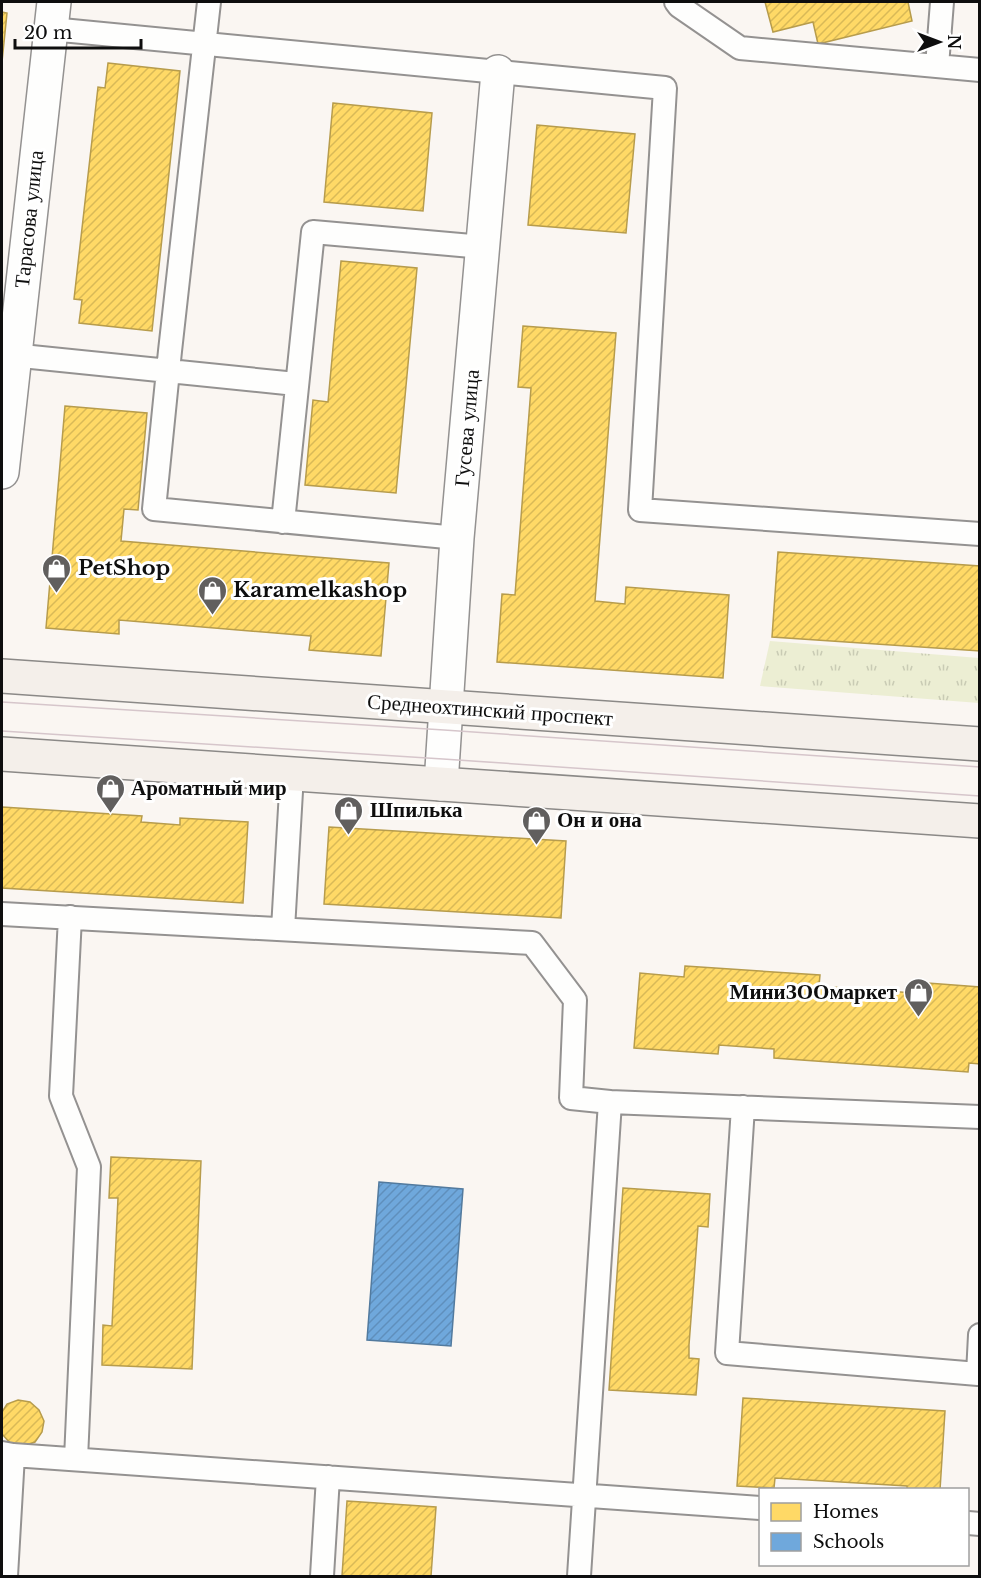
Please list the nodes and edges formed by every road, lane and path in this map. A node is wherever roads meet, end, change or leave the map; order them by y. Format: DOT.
graph roads {
  1 [pos="209,2"];
  2 [pos="676,2"];
  3 [pos="942,2"];
  4 [pos="52,15"];
  5 [pos="205,44"];
  6 [pos="937,66"];
  7 [pos="980,70"];
  8 [pos="498,72"];
  9 [pos="483,247"];
  10 [pos="8,355"];
  11 [pos="168,371"];
  12 [pos="296,384"];
  13 [pos="2,472"];
  14 [pos="283,522"];
  15 [pos="980,534"];
  16 [pos="457,538"];
  17 [pos="2,676"];
  18 [pos="446,707"];
  19 [pos="980,744"];
  20 [pos="2,754"];
  21 [pos="292,774"];
  22 [pos="441,784"];
  23 [pos="980,821"];
  24 [pos="2,914"];
  25 [pos="70,917"];
  26 [pos="283,929"];
  27 [pos="610,1102"];
  28 [pos="743,1107"];
  29 [pos="980,1117"];
  30 [pos="980,1335"];
  31 [pos="7,1454"];
  32 [pos="76,1460"];
  33 [pos="328,1477"];
  34 [pos="585,1495"];
  35 [pos="759,1508"];
  36 [pos="6,1576"];
  37 [pos="322,1576"];
  38 [pos="579,1576"];
  1 -- 5 [label="lane"];
  2 -- 6 [label="lane"];
  3 -- 6 [label="lane"];
  4 -- 5 [label="lane"];
  4 -- 10 [label="street, Тарасова улица"];
  5 -- 8 [label="lane"];
  5 -- 11 [label="lane"];
  6 -- 7 [label="lane"];
  8 -- 9 [label="street, Гусева улица"];
  8 -- 15 [label="lane"];
  9 -- 12 [label="lane"];
  9 -- 16 [label="street, Гусева улица"];
  10 -- 11 [label="lane"];
  10 -- 13 [label="street, Тарасова улица"];
  11 -- 12 [label="lane"];
  11 -- 14 [label="lane"];
  12 -- 14 [label="lane"];
  14 -- 16 [label="lane"];
  16 -- 18 [label="street, Гусева улица"];
  17 -- 18 [label="main road, Среднеохтинский проспект"];
  18 -- 19 [label="main road, Среднеохтинский проспект"];
  18 -- 22 [label="street, Гусева улица"];
  20 -- 21 [label="main road"];
  21 -- 22 [label="main road"];
  21 -- 26 [label="lane"];
  22 -- 23 [label="main road"];
  24 -- 25 [label="lane"];
  25 -- 26 [label="lane"];
  25 -- 32 [label="lane"];
  26 -- 27 [label="lane"];
  27 -- 28 [label="lane"];
  27 -- 34 [label="lane"];
  28 -- 29 [label="lane"];
  28 -- 30 [label="lane"];
  31 -- 32 [label="lane"];
  31 -- 36 [label="lane"];
  32 -- 33 [label="lane"];
  33 -- 34 [label="lane"];
  33 -- 37 [label="lane"];
  34 -- 35 [label="lane"];
  34 -- 38 [label="lane"];
}
